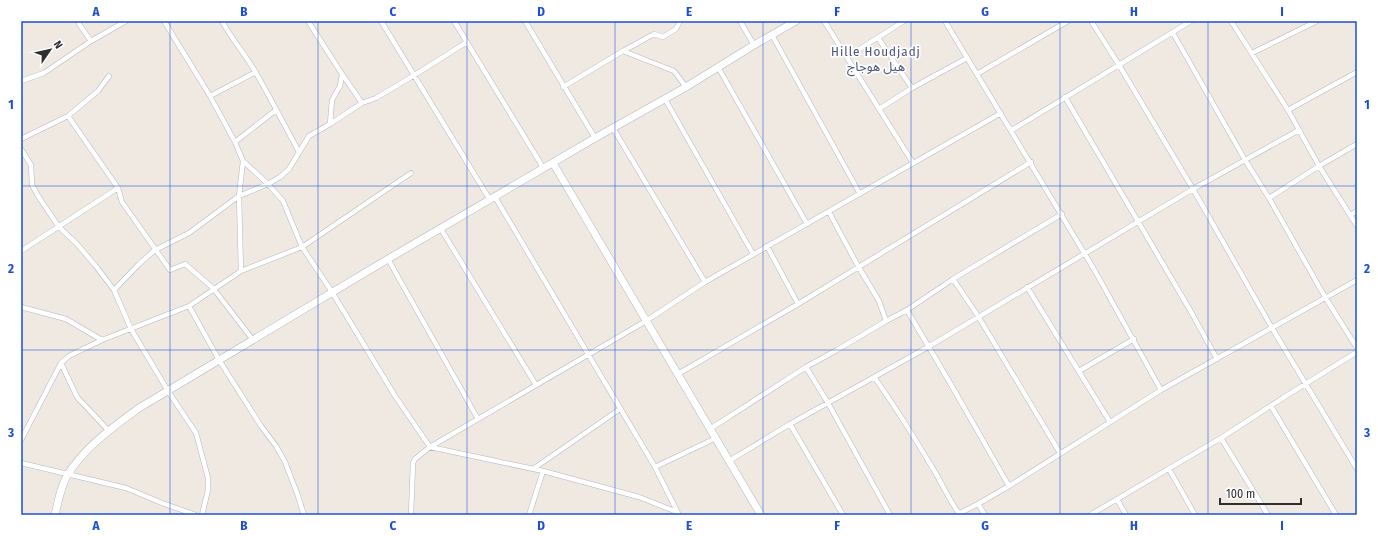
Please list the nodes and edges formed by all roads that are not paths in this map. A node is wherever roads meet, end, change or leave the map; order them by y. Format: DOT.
graph roads {
  1 [pos="79,21"];
  2 [pos="126,21"];
  3 [pos="164,21"];
  4 [pos="222,21"];
  5 [pos="308,21"];
  6 [pos="381,21"];
  7 [pos="454,21"];
  8 [pos="525,21"];
  9 [pos="680,21"];
  10 [pos="740,21"];
  11 [pos="796,21"];
  12 [pos="824,21"];
  13 [pos="904,21"];
  14 [pos="1068,21"];
  15 [pos="1091,21"];
  16 [pos="1191,21"];
  17 [pos="1231,21"];
  18 [pos="1317,21"];
  19 [pos="947,22"];
  20 [pos="1173,33"];
  21 [pos="772,35"];
  22 [pos="878,38"];
  23 [pos="92,41"];
  24 [pos="467,42"];
  25 [pos="754,45"];
  26 [pos="623,51"];
  27 [pos="1252,53"];
  28 [pos="848,57"];
  29 [pos="967,58"];
  30 [pos="1119,64"];
  31 [pos="718,67"];
  32 [pos="256,72"];
  33 [pos="1357,72"];
  34 [pos="342,74"];
  35 [pos="977,74"];
  36 [pos="109,76"];
  37 [pos="413,76"];
  38 [pos="21,81"];
  39 [pos="563,87"];
  40 [pos="686,88"];
  41 [pos="912,88"];
  42 [pos="210,96"];
  43 [pos="1065,97"];
  44 [pos="665,99"];
  45 [pos="362,103"];
  46 [pos="880,109"];
  47 [pos="276,110"];
  48 [pos="1288,110"];
  49 [pos="1001,113"];
  50 [pos="68,116"];
  51 [pos="330,124"];
  52 [pos="613,128"];
  53 [pos="1012,130"];
  54 [pos="1299,130"];
  55 [pos="595,138"];
  56 [pos="21,140"];
  57 [pos="235,142"];
  58 [pos="1357,144"];
  59 [pos="21,149"];
  60 [pos="299,152"];
  61 [pos="1245,160"];
  62 [pos="243,161"];
  63 [pos="1031,162"];
  64 [pos="913,163"];
  65 [pos="553,164"];
  66 [pos="1320,166"];
  67 [pos="544,169"];
  68 [pos="412,173"];
  69 [pos="268,184"];
  70 [pos="118,188"];
  71 [pos="1193,189"];
  72 [pos="860,194"];
  73 [pos="239,196"];
  74 [pos="493,198"];
  75 [pos="1269,198"];
  76 [pos="1357,211"];
  77 [pos="829,212"];
  78 [pos="1062,214"];
  79 [pos="1350,215"];
  80 [pos="1137,222"];
  81 [pos="807,224"];
  82 [pos="1357,226"];
  83 [pos="59,227"];
  84 [pos="441,229"];
  85 [pos="767,246"];
  86 [pos="302,247"];
  87 [pos="155,250"];
  88 [pos="21,251"];
  89 [pos="753,254"];
  90 [pos="1085,254"];
  91 [pos="388,259"];
  92 [pos="858,266"];
  93 [pos="241,271"];
  94 [pos="953,279"];
  95 [pos="1357,280"];
  96 [pos="705,282"];
  97 [pos="1027,287"];
  98 [pos="214,288"];
  99 [pos="114,290"];
  100 [pos="332,292"];
  101 [pos="1325,297"];
  102 [pos="798,304"];
  103 [pos="189,306"];
  104 [pos="21,307"];
  105 [pos="906,310"];
  106 [pos="978,316"];
  107 [pos="886,320"];
  108 [pos="646,321"];
  109 [pos="1272,328"];
  110 [pos="131,329"];
  111 [pos="1134,338"];
  112 [pos="102,340"];
  113 [pos="253,340"];
  114 [pos="928,347"];
  115 [pos="1357,348"];
  116 [pos="1357,352"];
  117 [pos="588,355"];
  118 [pos="1217,359"];
  119 [pos="219,360"];
  120 [pos="61,363"];
  121 [pos="806,367"];
  122 [pos="1079,371"];
  123 [pos="678,374"];
  124 [pos="874,377"];
  125 [pos="1306,384"];
  126 [pos="536,385"];
  127 [pos="1162,390"];
  128 [pos="168,391"];
  129 [pos="828,403"];
  130 [pos="1271,406"];
  131 [pos="620,409"];
  132 [pos="478,419"];
  133 [pos="1110,422"];
  134 [pos="790,424"];
  135 [pos="710,429"];
  136 [pos="108,430"];
  137 [pos="716,438"];
  138 [pos="1221,438"];
  139 [pos="21,440"];
  140 [pos="430,447"];
  141 [pos="1060,453"];
  142 [pos="729,460"];
  143 [pos="21,463"];
  144 [pos="655,467"];
  145 [pos="533,469"];
  146 [pos="1169,469"];
  147 [pos="1357,469"];
  148 [pos="543,471"];
  149 [pos="68,474"];
  150 [pos="1009,486"];
  151 [pos="1117,499"];
  152 [pos="978,504"];
  153 [pos="678,514"];
  154 [pos="958,514"];
  155 [pos="55,515"];
  156 [pos="196,515"];
  157 [pos="202,515"];
  158 [pos="304,515"];
  159 [pos="411,515"];
  160 [pos="529,515"];
  161 [pos="761,515"];
  162 [pos="843,515"];
  163 [pos="890,515"];
  164 [pos="985,515"];
  165 [pos="1090,515"];
  166 [pos="1126,515"];
  167 [pos="1195,515"];
  168 [pos="1268,515"];
  169 [pos="1336,515"];
  1 -- 23 [label="street"];
  2 -- 23 [label="street"];
  3 -- 42 [label="street"];
  4 -- 32 [label="street"];
  5 -- 34 [label="street"];
  6 -- 37 [label="street"];
  7 -- 24 [label="street"];
  8 -- 39 [label="street"];
  9 -- 26 [label="street"];
  10 -- 25 [label="street"];
  11 -- 21 [label="street"];
  12 -- 28 [label="street"];
  13 -- 22 [label="street"];
  14 -- 35 [label="street"];
  15 -- 30 [label="street"];
  16 -- 20 [label="street"];
  17 -- 27 [label="street"];
  18 -- 27 [label="street"];
  19 -- 29 [label="street"];
  20 -- 30 [label="street"];
  20 -- 61 [label="street"];
  21 -- 25 [label="street"];
  21 -- 72 [label="street"];
  22 -- 28 [label="street"];
  22 -- 41 [label="street"];
  23 -- 38 [label="street"];
  24 -- 37 [label="street"];
  24 -- 67 [label="street"];
  25 -- 31 [label="street"];
  26 -- 39 [label="street"];
  26 -- 40 [label="street"];
  27 -- 48 [label="street"];
  28 -- 46 [label="street"];
  29 -- 35 [label="street"];
  29 -- 41 [label="street"];
  30 -- 43 [label="street"];
  30 -- 71 [label="street"];
  31 -- 40 [label="street"];
  31 -- 81 [label="street"];
  32 -- 42 [label="street"];
  32 -- 47 [label="street"];
  33 -- 48 [label="street"];
  34 -- 45 [label="street"];
  34 -- 51 [label="street"];
  35 -- 49 [label="street"];
  36 -- 50 [label="street"];
  37 -- 45 [label="street"];
  37 -- 74 [label="street"];
  39 -- 55 [label="street"];
  40 -- 44 [label="street"];
  41 -- 46 [label="street"];
  42 -- 57 [label="street"];
  43 -- 53 [label="street"];
  43 -- 80 [label="street"];
  44 -- 52 [label="street"];
  44 -- 89 [label="street"];
  45 -- 51 [label="street"];
  46 -- 64 [label="street"];
  47 -- 57 [label="street"];
  47 -- 60 [label="street"];
  48 -- 54 [label="street"];
  49 -- 53 [label="street"];
  49 -- 64 [label="street"];
  50 -- 56 [label="street"];
  50 -- 70 [label="street"];
  51 -- 60 [label="street"];
  52 -- 55 [label="street"];
  52 -- 96 [label="street"];
  53 -- 63 [label="street"];
  54 -- 61 [label="street"];
  54 -- 66 [label="street"];
  55 -- 65 [label="street"];
  57 -- 62 [label="street"];
  58 -- 66 [label="street"];
  59 -- 83 [label="street"];
  60 -- 69 [label="street"];
  61 -- 71 [label="street"];
  61 -- 75 [label="street"];
  62 -- 69 [label="street"];
  62 -- 73 [label="street"];
  63 -- 78 [label="street"];
  63 -- 92 [label="street"];
  64 -- 72 [label="street"];
  65 -- 67 [label="street"];
  65 -- 108 [label="street"];
  66 -- 75 [label="street"];
  66 -- 79 [label="street"];
  67 -- 74 [label="street"];
  68 -- 86 [label="street"];
  69 -- 73 [label="street"];
  69 -- 86 [label="street"];
  70 -- 83 [label="street"];
  70 -- 87 [label="street"];
  71 -- 80 [label="street"];
  71 -- 109 [label="street"];
  72 -- 77 [label="street"];
  73 -- 87 [label="street"];
  73 -- 93 [label="street"];
  74 -- 84 [label="street"];
  74 -- 117 [label="street"];
  75 -- 101 [label="street"];
  76 -- 79 [label="street"];
  77 -- 81 [label="street"];
  77 -- 92 [label="street"];
  78 -- 90 [label="street"];
  78 -- 94 [label="street"];
  79 -- 82 [label="street"];
  80 -- 90 [label="street"];
  80 -- 118 [label="street"];
  81 -- 85 [label="street"];
  83 -- 88 [label="street"];
  83 -- 99 [label="street"];
  84 -- 91 [label="street"];
  84 -- 126 [label="street"];
  85 -- 89 [label="street"];
  85 -- 102 [label="street"];
  86 -- 93 [label="street"];
  86 -- 100 [label="street"];
  87 -- 98 [label="street"];
  87 -- 99 [label="street"];
  89 -- 96 [label="street"];
  90 -- 97 [label="street"];
  90 -- 111 [label="street"];
  91 -- 100 [label="street"];
  91 -- 132 [label="street"];
  92 -- 102 [label="street"];
  92 -- 107 [label="street"];
  93 -- 98 [label="street"];
  94 -- 105 [label="street"];
  94 -- 106 [label="street"];
  95 -- 101 [label="street"];
  96 -- 108 [label="street"];
  97 -- 106 [label="street"];
  97 -- 122 [label="street"];
  98 -- 103 [label="street"];
  98 -- 113 [label="street"];
  99 -- 110 [label="street"];
  100 -- 113 [label="street"];
  100 -- 140 [label="street"];
  101 -- 109 [label="street"];
  101 -- 115 [label="street"];
  102 -- 123 [label="street"];
  103 -- 110 [label="street"];
  103 -- 119 [label="street"];
  104 -- 112 [label="street"];
  105 -- 107 [label="street"];
  105 -- 114 [label="street"];
  106 -- 114 [label="street"];
  106 -- 141 [label="street"];
  107 -- 121 [label="street"];
  108 -- 117 [label="street"];
  108 -- 123 [label="street"];
  109 -- 118 [label="street"];
  109 -- 125 [label="street"];
  110 -- 112 [label="street"];
  110 -- 128 [label="street"];
  111 -- 122 [label="street"];
  111 -- 127 [label="street"];
  112 -- 120 [label="street"];
  113 -- 119 [label="street"];
  114 -- 124 [label="street"];
  114 -- 150 [label="street"];
  116 -- 125 [label="street"];
  117 -- 126 [label="street"];
  117 -- 131 [label="street"];
  118 -- 127 [label="street"];
  119 -- 128 [label="street"];
  119 -- 158 [label="street"];
  120 -- 136 [label="street"];
  120 -- 139 [label="street"];
  121 -- 129 [label="street"];
  121 -- 135 [label="street"];
  122 -- 133 [label="street"];
  123 -- 135 [label="street"];
  124 -- 129 [label="street"];
  124 -- 154 [label="street"];
  125 -- 130 [label="street"];
  125 -- 147 [label="street"];
  126 -- 132 [label="street"];
  127 -- 133 [label="street"];
  128 -- 136 [label="street"];
  128 -- 157 [label="street"];
  129 -- 134 [label="street"];
  129 -- 163 [label="street"];
  130 -- 138 [label="street"];
  130 -- 169 [label="street"];
  131 -- 144 [label="street"];
  131 -- 145 [label="street"];
  132 -- 140 [label="street"];
  133 -- 141 [label="street"];
  134 -- 142 [label="street"];
  134 -- 162 [label="street"];
  135 -- 137 [label="street"];
  136 -- 149 [label="street"];
  137 -- 142 [label="street"];
  137 -- 144 [label="street"];
  138 -- 146 [label="street"];
  138 -- 168 [label="street"];
  140 -- 145 [label="street"];
  140 -- 159 [label="street"];
  141 -- 150 [label="street"];
  142 -- 161 [label="street"];
  143 -- 149 [label="street"];
  144 -- 153 [label="street"];
  145 -- 148 [label="street"];
  146 -- 151 [label="street"];
  146 -- 167 [label="street"];
  148 -- 153 [label="street"];
  148 -- 160 [label="street"];
  149 -- 155 [label="street"];
  149 -- 156 [label="street"];
  150 -- 152 [label="street"];
  151 -- 165 [label="street"];
  151 -- 166 [label="street"];
  152 -- 154 [label="street"];
  152 -- 164 [label="street"];
}
